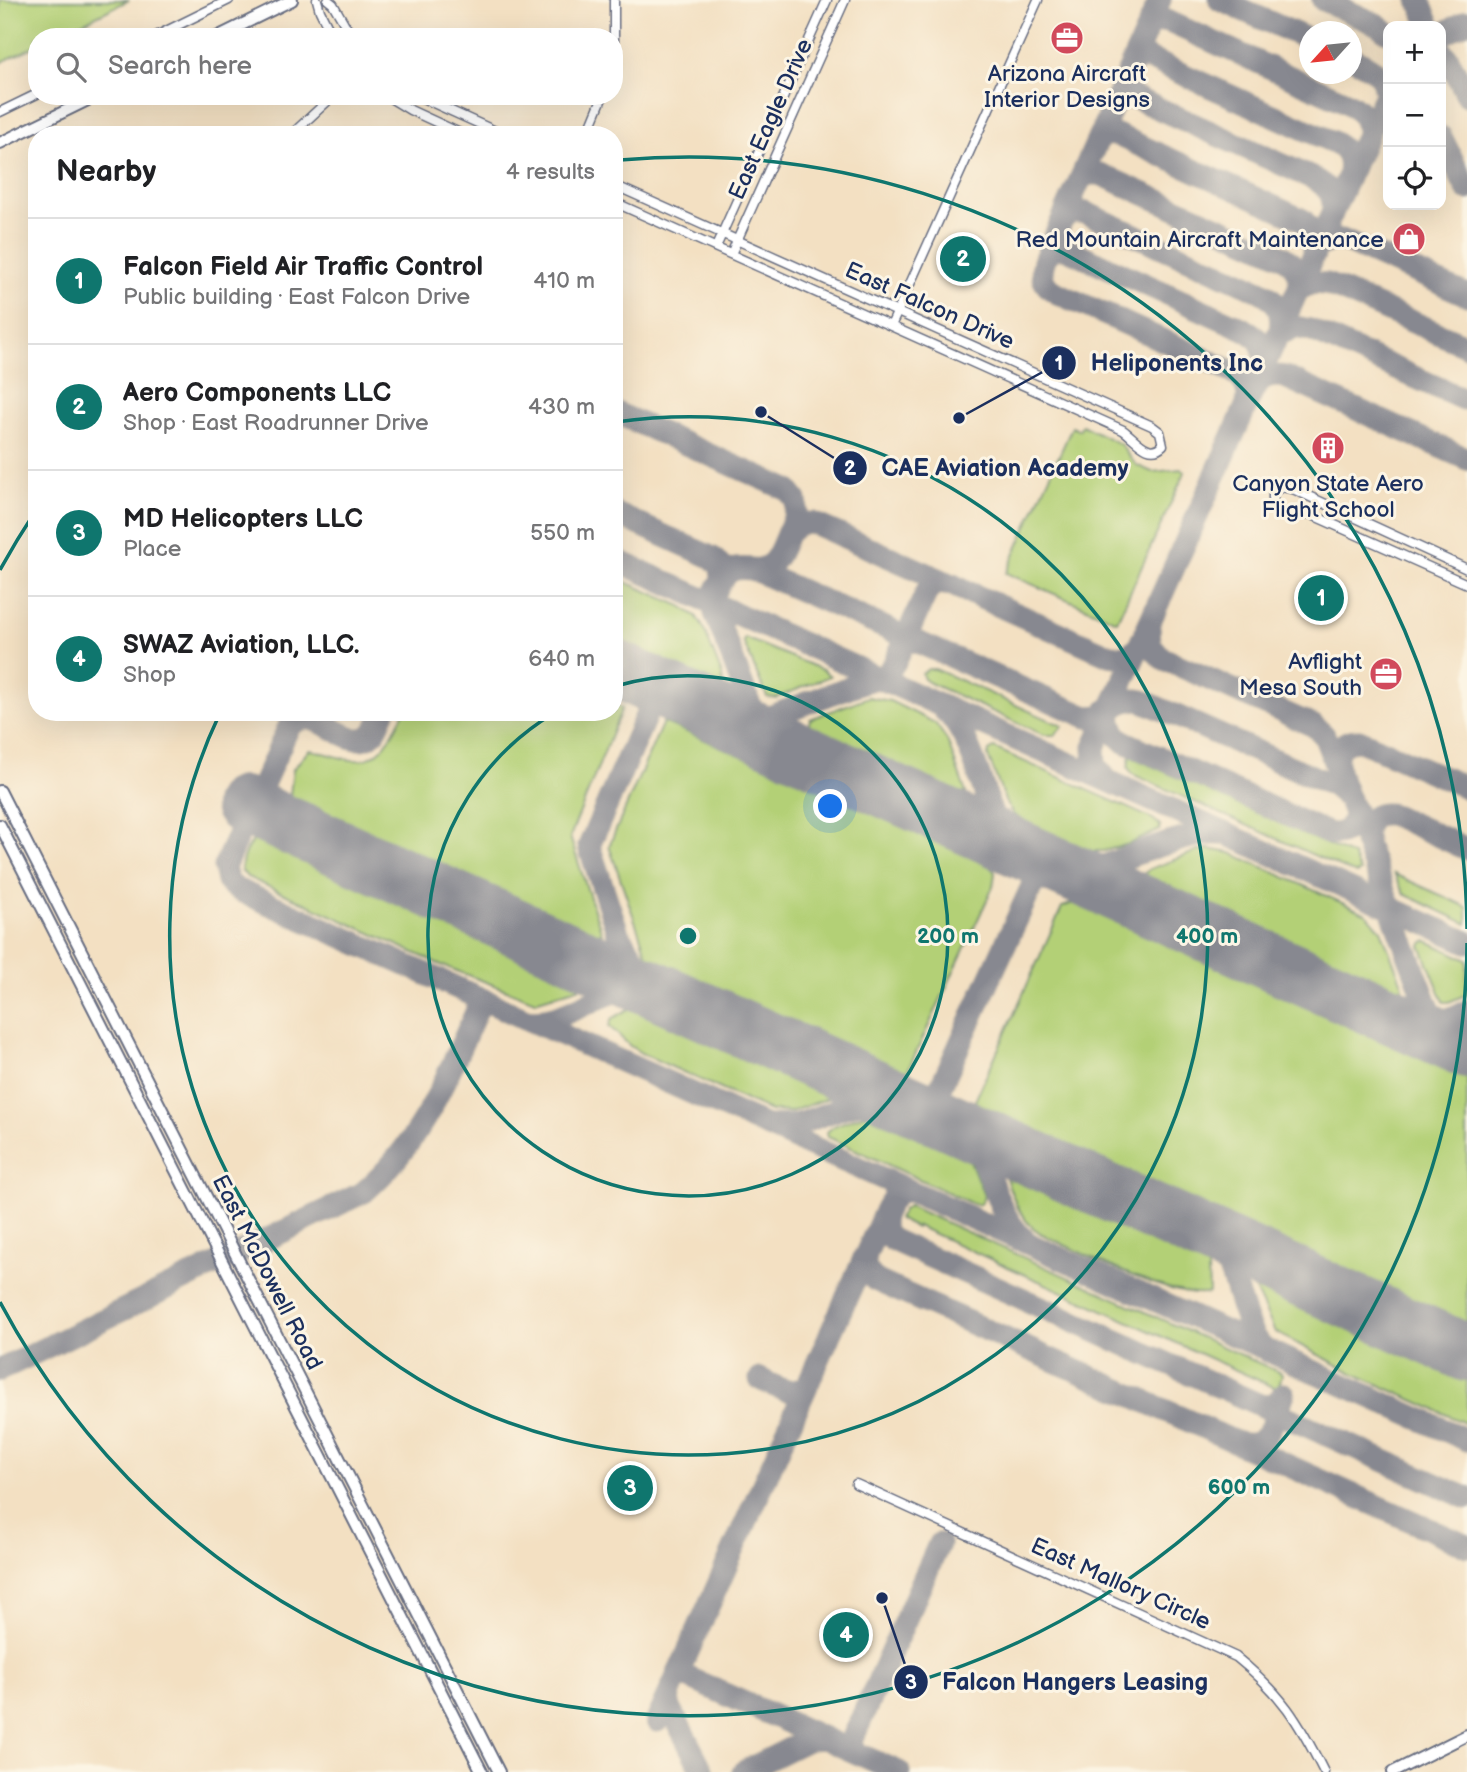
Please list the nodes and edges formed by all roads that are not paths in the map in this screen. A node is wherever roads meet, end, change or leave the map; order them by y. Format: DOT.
graph roads {
  1 [pos="229,0"];
  2 [pos="292,0"];
  3 [pos="317,0"];
  4 [pos="328,0"];
  5 [pos="614,0"];
  6 [pos="827,0"];
  7 [pos="845,0"];
  8 [pos="1038,0"];
  9 [pos="172,28"];
  10 [pos="235,28"];
  11 [pos="329,28"];
  12 [pos="347,28"];
  13 [pos="614,28"];
  14 [pos="28,98"];
  15 [pos="783,99"];
  16 [pos="78,105"];
  17 [pos="324,105"];
  18 [pos="402,105"];
  19 [pos="438,105"];
  20 [pos="599,105"];
  21 [pos="797,106"];
  22 [pos="0,112"];
  23 [pos="35,126"];
  24 [pos="301,126"];
  25 [pos="445,126"];
  26 [pos="483,126"];
  27 [pos="591,126"];
  28 [pos="28,129"];
  29 [pos="0,143"];
  30 [pos="623,189"];
  31 [pos="623,206"];
  32 [pos="723,233"];
  33 [pos="737,240"];
  34 [pos="716,247"];
  35 [pos="731,254"];
  36 [pos="897,312"];
  37 [pos="891,326"];
  38 [pos="1467,569"];
  39 [pos="1467,584"];
  40 [pos="0,791"];
  41 [pos="0,825"];
  42 [pos="856,1484"];
  43 [pos="1467,1735"];
  44 [pos="482,1772"];
  45 [pos="499,1772"];
  46 [pos="1324,1772"];
  47 [pos="1393,1772"];
  1 -- 9 [label="street"];
  2 -- 10 [label="main road"];
  3 -- 11 [label="street"];
  4 -- 12 [label="street"];
  5 -- 13 [label="street"];
  6 -- 15 [label="street, East Eagle Drive"];
  7 -- 21 [label="street, East Eagle Drive"];
  8 -- 36 [label="street"];
  14 -- 22 [label="street"];
  15 -- 21 [label="street"];
  15 -- 32 [label="street, East Eagle Drive"];
  16 -- 23 [label="main road"];
  17 -- 24 [label="street"];
  18 -- 25 [label="street"];
  19 -- 26 [label="street"];
  20 -- 27 [label="street"];
  21 -- 33 [label="street, East Eagle Drive"];
  28 -- 29 [label="main road"];
  30 -- 32 [label="street, East Falcon Drive"];
  31 -- 34 [label="street, East Falcon Drive"];
  32 -- 33 [label="street, East Falcon Drive"];
  32 -- 34 [label="street, East Eagle Drive"];
  33 -- 35 [label="street, East Eagle Drive"];
  33 -- 36 [label="street, East Falcon Drive"];
  34 -- 35 [label="street, East Falcon Drive"];
  35 -- 37 [label="street, East Falcon Drive"];
  36 -- 37 [label="street"];
  36 -- 37 [label="street, East Falcon Drive"];
  38 -- 39 [label="street"];
  40 -- 45 [label="main road, East McDowell Road"];
  41 -- 44 [label="main road, East McDowell Road"];
  42 -- 46 [label="street, East Mallory Circle"];
  43 -- 47 [label="main road"];
}
